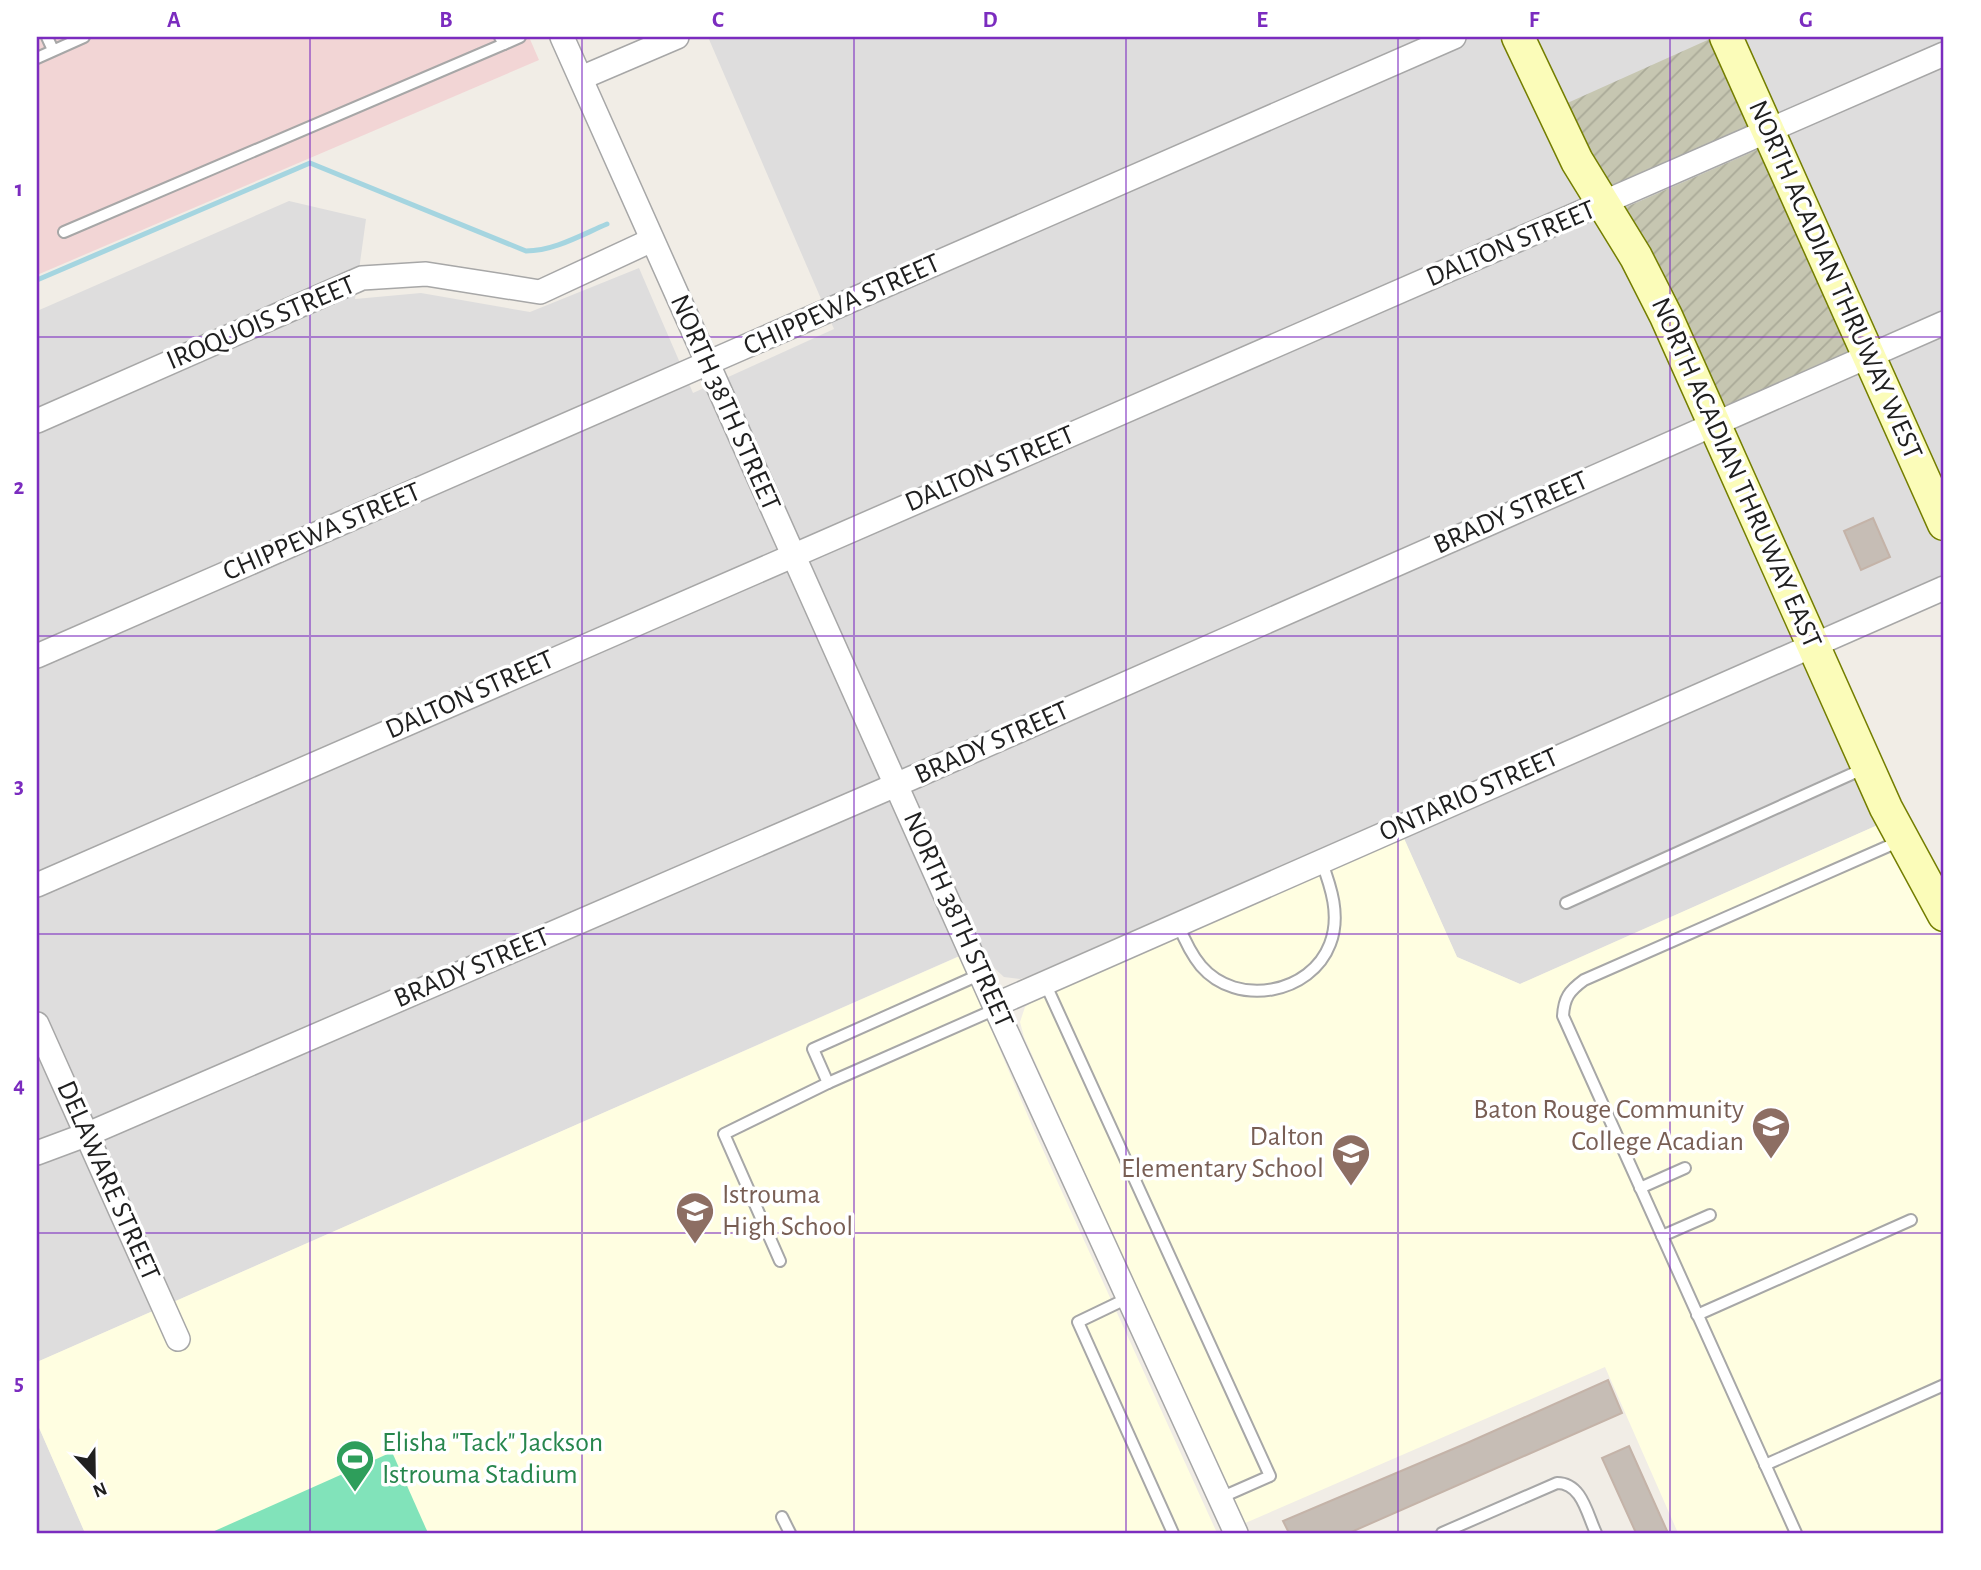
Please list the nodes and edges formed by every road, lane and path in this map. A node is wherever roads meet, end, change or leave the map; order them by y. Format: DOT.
graph roads {
  1 [pos="47,37"];
  2 [pos="84,37"];
  3 [pos="520,37"];
  4 [pos="562,37"];
  5 [pos="677,37"];
  6 [pos="1454,37"];
  7 [pos="1518,37"];
  8 [pos="1726,37"];
  9 [pos="502,41"];
  10 [pos="53,50"];
  11 [pos="1944,54"];
  12 [pos="37,58"];
  13 [pos="581,78"];
  14 [pos="1769,131"];
  15 [pos="1604,204"];
  16 [pos="64,232"];
  17 [pos="652,240"];
  18 [pos="1944,323"];
  19 [pos="1869,355"];
  20 [pos="707,365"];
  21 [pos="37,421"];
  22 [pos="1715,423"];
  23 [pos="1944,524"];
  24 [pos="792,554"];
  25 [pos="1944,588"];
  26 [pos="1814,645"];
  27 [pos="37,656"];
  28 [pos="1868,767"];
  29 [pos="898,785"];
  30 [pos="1903,840"];
  31 [pos="1321,860"];
  32 [pos="37,885"];
  33 [pos="1566,903"];
  34 [pos="1944,915"];
  35 [pos="1178,924"];
  36 [pos="982,974"];
  37 [pos="1045,983"];
  38 [pos="996,1007"];
  39 [pos="37,1024"];
  40 [pos="828,1083"];
  41 [pos="88,1134"];
  42 [pos="37,1153"];
  43 [pos="1685,1168"];
  44 [pos="1640,1188"];
  45 [pos="1710,1215"];
  46 [pos="1911,1220"];
  47 [pos="1662,1236"];
  48 [pos="780,1261"];
  49 [pos="1129,1298"];
  50 [pos="1697,1314"];
  51 [pos="178,1339"];
  52 [pos="1944,1385"];
  53 [pos="1765,1465"];
  54 [pos="1220,1498"];
  55 [pos="782,1517"];
  56 [pos="790,1533"];
  57 [pos="1173,1533"];
  58 [pos="1236,1533"];
  59 [pos="1441,1533"];
  60 [pos="1596,1533"];
  61 [pos="1796,1533"];
  1 -- 10 [label="lane"];
  2 -- 10 [label="lane"];
  3 -- 9 [label="lane"];
  4 -- 13 [label="street, NORTH 38TH STREET"];
  5 -- 13 [label="street"];
  6 -- 20 [label="street, CHIPPEWA STREET"];
  7 -- 15 [label="street, NORTH ACADIAN THRUWAY EAST"];
  8 -- 14 [label="street, NORTH ACADIAN THRUWAY WEST"];
  9 -- 16 [label="lane"];
  10 -- 12 [label="lane"];
  11 -- 14 [label="street, DALTON STREET"];
  13 -- 17 [label="street, NORTH 38TH STREET"];
  14 -- 15 [label="street, DALTON STREET"];
  14 -- 19 [label="street, NORTH ACADIAN THRUWAY WEST"];
  15 -- 22 [label="street, NORTH ACADIAN THRUWAY EAST"];
  15 -- 24 [label="street, DALTON STREET"];
  17 -- 20 [label="street, NORTH 38TH STREET"];
  17 -- 21 [label="street, IROQUOIS STREET"];
  18 -- 19 [label="street, BRADY STREET"];
  19 -- 22 [label="street, BRADY STREET"];
  19 -- 23 [label="street, NORTH ACADIAN THRUWAY WEST"];
  20 -- 24 [label="street, NORTH 38TH STREET"];
  20 -- 27 [label="street, CHIPPEWA STREET"];
  22 -- 26 [label="street, NORTH ACADIAN THRUWAY EAST"];
  22 -- 29 [label="street, BRADY STREET"];
  24 -- 29 [label="street, NORTH 38TH STREET"];
  24 -- 32 [label="street, DALTON STREET"];
  25 -- 26 [label="street, ONTARIO STREET"];
  26 -- 28 [label="street, NORTH ACADIAN THRUWAY EAST"];
  26 -- 31 [label="street, ONTARIO STREET"];
  28 -- 30 [label="street, NORTH ACADIAN THRUWAY EAST"];
  28 -- 33 [label="lane"];
  29 -- 36 [label="street, NORTH 38TH STREET"];
  29 -- 41 [label="street, BRADY STREET"];
  30 -- 34 [label="street, NORTH ACADIAN THRUWAY EAST"];
  30 -- 44 [label="lane"];
  31 -- 35 [label="street, ONTARIO STREET"];
  31 -- 35 [label="lane"];
  35 -- 37 [label="street, ONTARIO STREET"];
  36 -- 38 [label="street, NORTH 38TH STREET"];
  36 -- 40 [label="lane"];
  37 -- 38 [label="street, ONTARIO STREET"];
  37 -- 54 [label="lane"];
  38 -- 40 [label="lane"];
  38 -- 49 [label="street, NORTH 38TH STREET"];
  39 -- 41 [label="street, DELAWARE STREET"];
  40 -- 48 [label="lane"];
  41 -- 42 [label="street, BRADY STREET"];
  41 -- 51 [label="street, DELAWARE STREET"];
  43 -- 44 [label="lane"];
  44 -- 47 [label="lane"];
  45 -- 47 [label="lane"];
  46 -- 50 [label="lane"];
  47 -- 50 [label="lane"];
  49 -- 54 [label="street, NORTH 38TH STREET"];
  49 -- 57 [label="lane"];
  50 -- 53 [label="lane"];
  52 -- 53 [label="lane"];
  53 -- 61 [label="lane"];
  54 -- 58 [label="street, NORTH 38TH STREET"];
  55 -- 56 [label="lane"];
  59 -- 60 [label="lane"];
}
